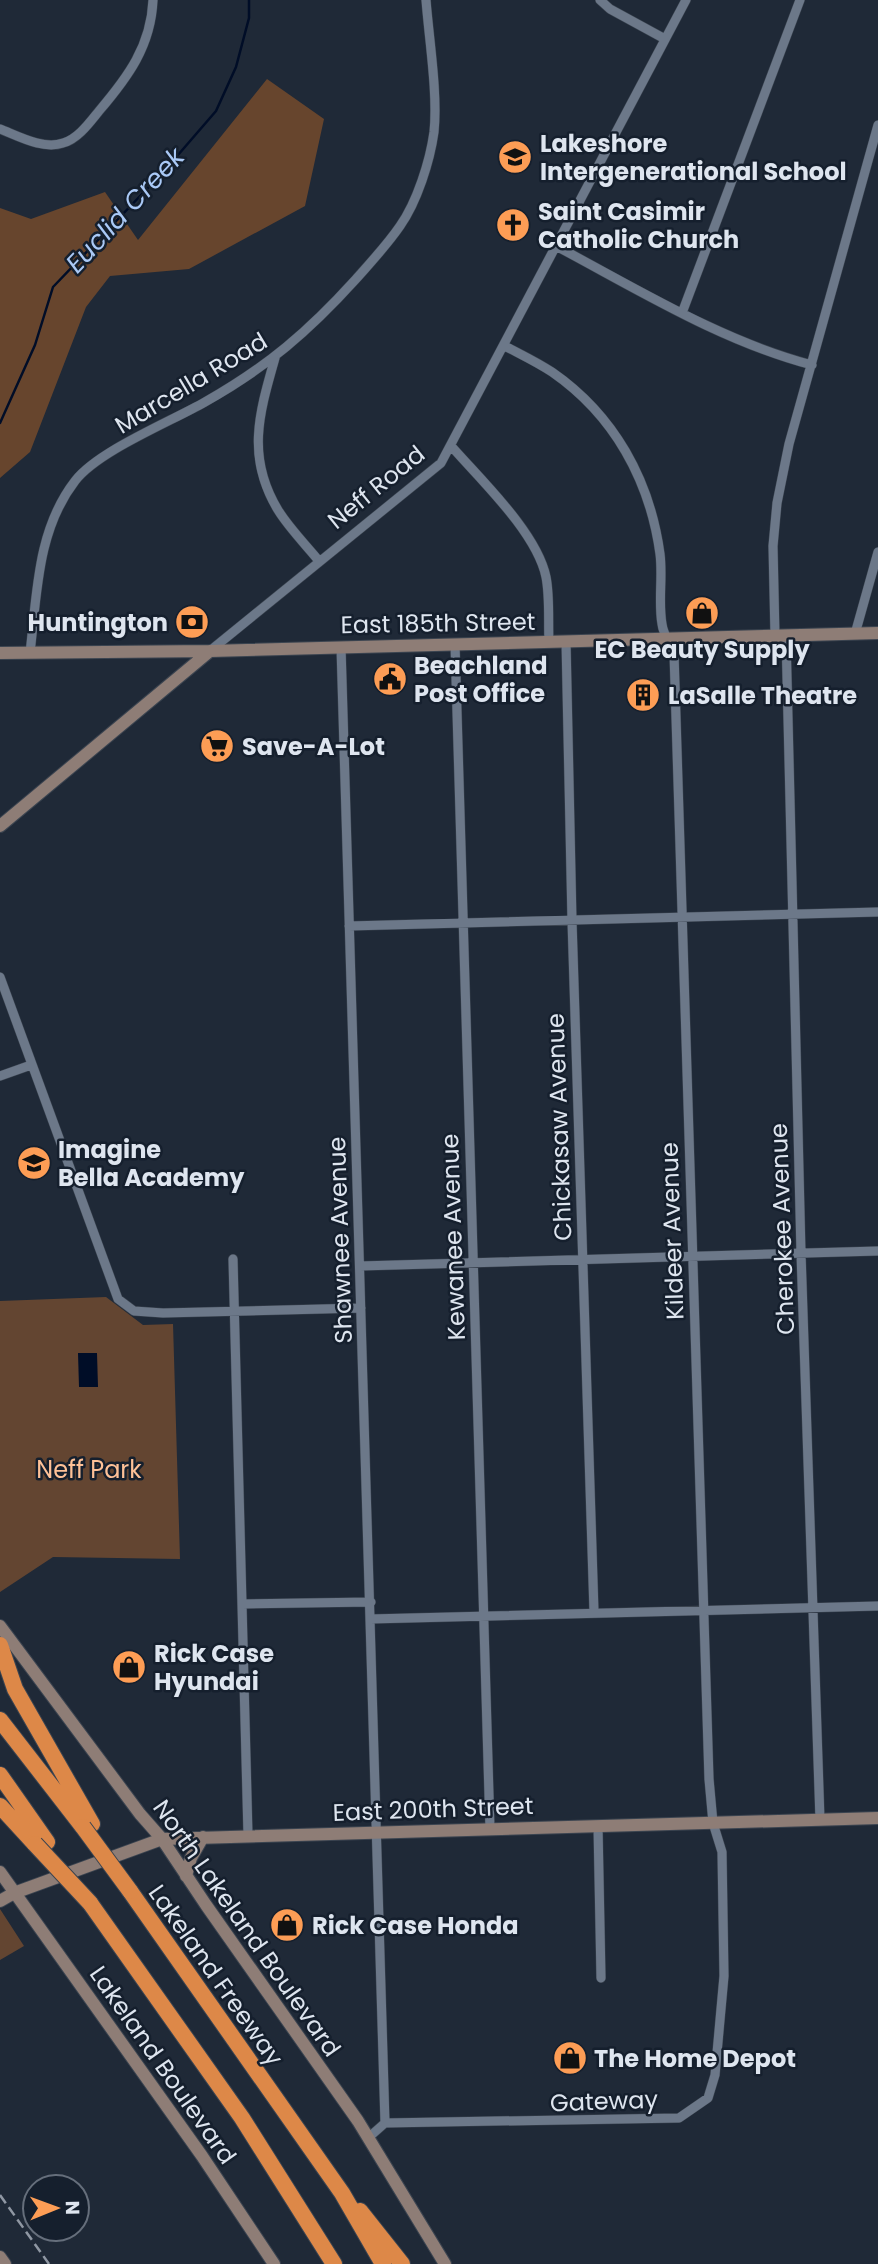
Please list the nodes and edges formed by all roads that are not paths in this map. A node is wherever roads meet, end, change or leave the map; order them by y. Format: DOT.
graph roads {
  1 [pos="153,0"];
  2 [pos="426,0"];
  3 [pos="600,0"];
  4 [pos="686,0"];
  5 [pos="800,0"];
  6 [pos="665,39"];
  7 [pos="878,125"];
  8 [pos="0,130"];
  9 [pos="556,246"];
  10 [pos="682,313"];
  11 [pos="505,346"];
  12 [pos="275,358"];
  13 [pos="812,365"];
  14 [pos="452,446"];
  15 [pos="878,552"];
  16 [pos="320,561"];
  17 [pos="878,633"];
  18 [pos="855,634"];
  19 [pos="781,636"];
  20 [pos="668,639"];
  21 [pos="566,641"];
  22 [pos="549,642"];
  23 [pos="455,645"];
  24 [pos="341,647"];
  25 [pos="211,651"];
  26 [pos="0,653"];
  27 [pos="30,653"];
  28 [pos="0,826"];
  29 [pos="878,912"];
  30 [pos="793,916"];
  31 [pos="681,918"];
  32 [pos="572,921"];
  33 [pos="462,924"];
  34 [pos="349,926"];
  35 [pos="0,977"];
  36 [pos="31,1065"];
  37 [pos="0,1076"];
  38 [pos="878,1251"];
  39 [pos="802,1253"];
  40 [pos="692,1257"];
  41 [pos="233,1259"];
  42 [pos="583,1260"];
  43 [pos="474,1264"];
  44 [pos="360,1266"];
  45 [pos="361,1308"];
  46 [pos="233,1312"];
  47 [pos="371,1602"];
  48 [pos="242,1604"];
  49 [pos="878,1606"];
  50 [pos="814,1607"];
  51 [pos="703,1611"];
  52 [pos="594,1612"];
  53 [pos="483,1617"];
  54 [pos="370,1619"];
  55 [pos="0,1626"];
  56 [pos="0,1645"];
  57 [pos="0,1720"];
  58 [pos="0,1775"];
  59 [pos="0,1805"];
  60 [pos="878,1818"];
  61 [pos="820,1820"];
  62 [pos="713,1823"];
  63 [pos="87,1826"];
  64 [pos="598,1826"];
  65 [pos="490,1829"];
  66 [pos="376,1832"];
  67 [pos="248,1835"];
  68 [pos="203,1837"];
  69 [pos="162,1839"];
  70 [pos="41,1843"];
  71 [pos="0,1872"];
  72 [pos="186,1876"];
  73 [pos="14,1893"];
  74 [pos="0,1901"];
  75 [pos="601,1978"];
  76 [pos="242,2118"];
  77 [pos="385,2123"];
  78 [pos="368,2138"];
  79 [pos="342,2193"];
  80 [pos="0,2257"];
  81 [pos="5,2264"];
  82 [pos="274,2264"];
  83 [pos="321,2264"];
  84 [pos="334,2264"];
  85 [pos="383,2264"];
  86 [pos="402,2264"];
  87 [pos="445,2264"];
  1 -- 8 [label="street"];
  2 -- 12 [label="street, Marcella Road"];
  3 -- 6 [label="street"];
  4 -- 6 [label="street, Neff Road"];
  5 -- 10 [label="street"];
  6 -- 9 [label="street, Neff Road"];
  7 -- 13 [label="street, Cherokee Avenue"];
  9 -- 10 [label="street"];
  9 -- 11 [label="street, Neff Road"];
  10 -- 13 [label="street"];
  11 -- 14 [label="street, Neff Road"];
  11 -- 20 [label="street, Kildeer Avenue"];
  12 -- 16 [label="street"];
  12 -- 27 [label="street, Marcella Road"];
  13 -- 19 [label="street, Cherokee Avenue"];
  14 -- 16 [label="street, Neff Road"];
  14 -- 22 [label="street"];
  15 -- 18 [label="street"];
  16 -- 25 [label="street, Neff Road"];
  17 -- 18 [label="street, East 185th Street"];
  18 -- 19 [label="street, East 185th Street"];
  19 -- 20 [label="street, East 185th Street"];
  19 -- 30 [label="street, Cherokee Avenue"];
  20 -- 21 [label="street, East 185th Street"];
  20 -- 31 [label="street, Kildeer Avenue"];
  21 -- 22 [label="street, East 185th Street"];
  21 -- 32 [label="street, Chickasaw Avenue"];
  22 -- 23 [label="street, East 185th Street"];
  23 -- 24 [label="street, East 185th Street"];
  23 -- 33 [label="street, Kewanee Avenue"];
  24 -- 25 [label="street, East 185th Street"];
  24 -- 34 [label="street, Shawnee Avenue"];
  25 -- 27 [label="street, East 185th Street"];
  25 -- 28 [label="street, Neff Road"];
  26 -- 27 [label="street, East 185th Street"];
  29 -- 30 [label="street"];
  30 -- 31 [label="street"];
  30 -- 39 [label="street, Cherokee Avenue"];
  31 -- 32 [label="street"];
  31 -- 40 [label="street, Kildeer Avenue"];
  32 -- 33 [label="street"];
  32 -- 42 [label="street, Chickasaw Avenue"];
  33 -- 34 [label="street"];
  33 -- 43 [label="street, Kewanee Avenue"];
  34 -- 44 [label="street, Shawnee Avenue"];
  35 -- 36 [label="street"];
  36 -- 37 [label="street"];
  36 -- 46 [label="street"];
  38 -- 39 [label="street"];
  39 -- 40 [label="street"];
  39 -- 50 [label="street, Cherokee Avenue"];
  40 -- 42 [label="street"];
  40 -- 51 [label="street, Kildeer Avenue"];
  41 -- 46 [label="street"];
  42 -- 43 [label="street"];
  42 -- 52 [label="street, Chickasaw Avenue"];
  43 -- 44 [label="street"];
  43 -- 53 [label="street, Kewanee Avenue"];
  44 -- 45 [label="street, Shawnee Avenue"];
  45 -- 46 [label="street"];
  45 -- 47 [label="street, Shawnee Avenue"];
  46 -- 48 [label="street"];
  47 -- 48 [label="street"];
  47 -- 54 [label="street, Shawnee Avenue"];
  48 -- 67 [label="street"];
  49 -- 50 [label="street"];
  50 -- 51 [label="street"];
  50 -- 61 [label="street, Cherokee Avenue"];
  51 -- 52 [label="street"];
  51 -- 62 [label="street, Kildeer Avenue"];
  52 -- 53 [label="street"];
  53 -- 54 [label="street"];
  53 -- 65 [label="street, Kewanee Avenue"];
  54 -- 66 [label="street, Shawnee Avenue"];
  55 -- 69 [label="street, North Lakeland Boulevard"];
  56 -- 63 [label="highway"];
  57 -- 63 [label="highway"];
  58 -- 70 [label="highway"];
  59 -- 70 [label="highway"];
  60 -- 61 [label="street, East 200th Street"];
  61 -- 62 [label="street, East 200th Street"];
  62 -- 64 [label="street, East 200th Street"];
  62 -- 77 [label="street, Gateway"];
  63 -- 79 [label="highway, Lakeland Freeway, bridge"];
  64 -- 65 [label="street, East 200th Street"];
  64 -- 75 [label="street"];
  65 -- 66 [label="street, East 200th Street"];
  66 -- 67 [label="street, East 200th Street"];
  66 -- 77 [label="street, Shawnee Avenue"];
  67 -- 68 [label="street, East 200th Street"];
  68 -- 69 [label="street, East 200th Street"];
  68 -- 72 [label="street"];
  69 -- 72 [label="street, North Lakeland Boulevard"];
  69 -- 73 [label="street, East 200th Street"];
  70 -- 76 [label="highway, bridge"];
  71 -- 73 [label="street, Lakeland Boulevard"];
  72 -- 78 [label="street, North Lakeland Boulevard"];
  73 -- 74 [label="street, East 200th Street"];
  73 -- 82 [label="street, Lakeland Boulevard"];
  76 -- 83 [label="highway"];
  76 -- 84 [label="highway"];
  77 -- 78 [label="street"];
  78 -- 87 [label="street, North Lakeland Boulevard"];
  79 -- 85 [label="highway, Lakeland Freeway"];
  79 -- 86 [label="highway"];
  80 -- 81 [label="street"];
}
